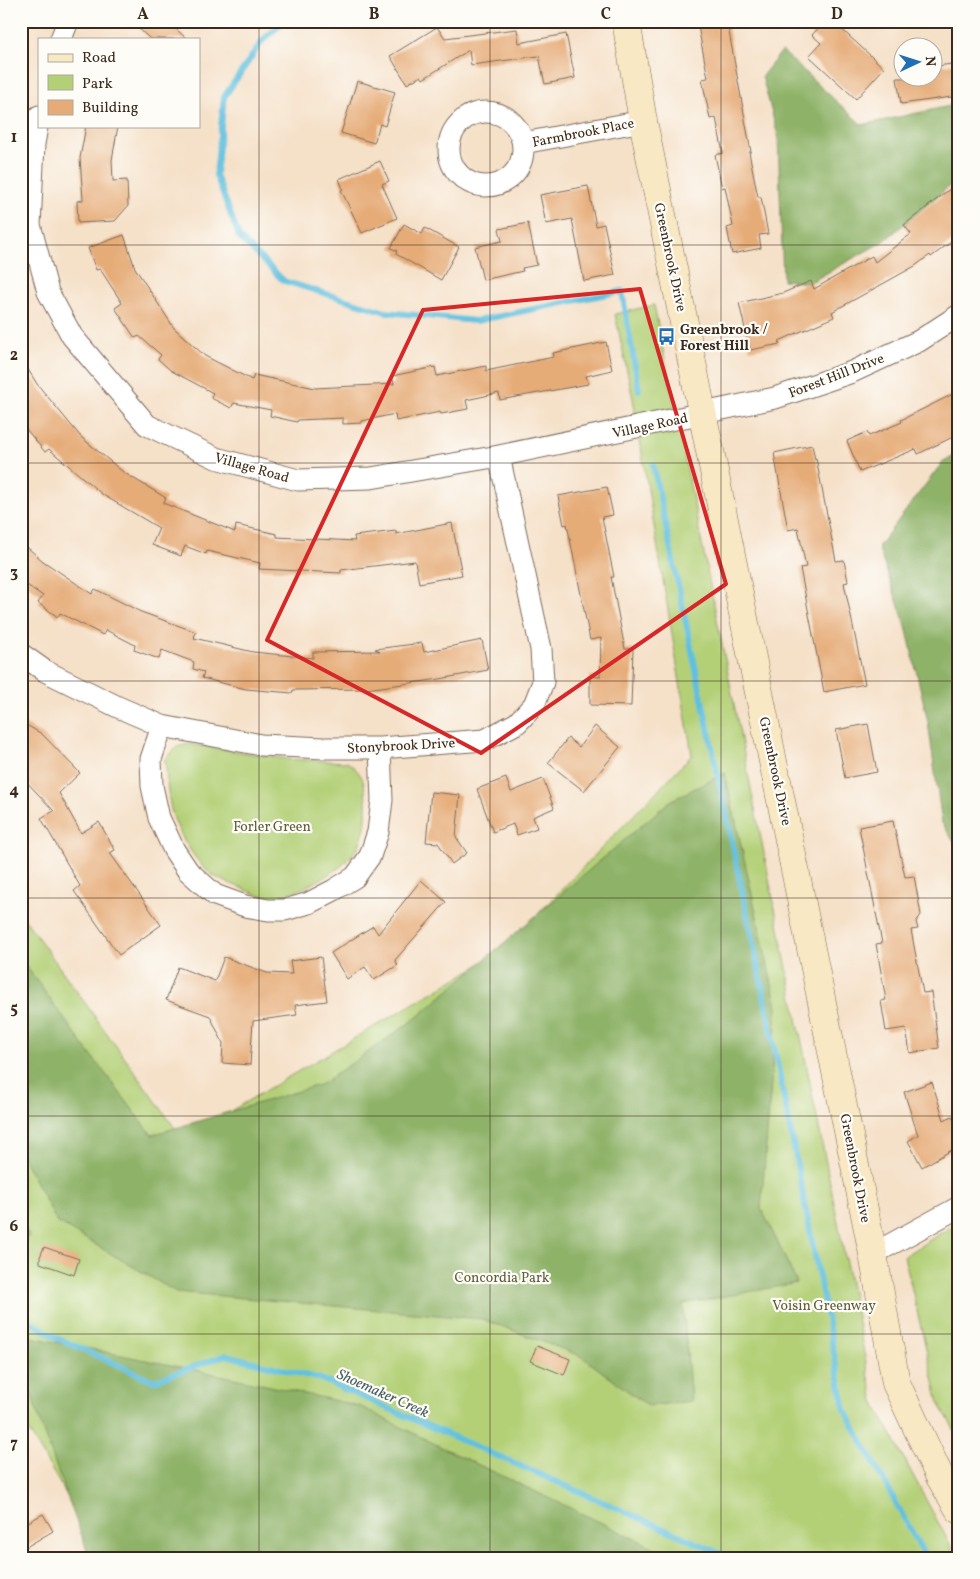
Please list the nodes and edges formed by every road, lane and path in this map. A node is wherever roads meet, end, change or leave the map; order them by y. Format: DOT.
graph roads {
  1 [pos="68,21"];
  2 [pos="626,21"];
  3 [pos="61,38"];
  4 [pos="643,120"];
  5 [pos="38,122"];
  6 [pos="523,143"];
  7 [pos="959,315"];
  8 [pos="703,414"];
  9 [pos="499,456"];
  10 [pos="21,654"];
  11 [pos="162,726"];
  12 [pos="380,748"];
  13 [pos="959,1207"];
  14 [pos="873,1254"];
  15 [pos="959,1509"];
  1 -- 3 [label="street"];
  2 -- 4 [label="street, Greenbrook Drive"];
  4 -- 6 [label="street, Farmbrook Place"];
  4 -- 8 [label="street, Greenbrook Drive"];
  5 -- 9 [label="street, Village Road"];
  7 -- 8 [label="street, Forest Hill Drive"];
  8 -- 9 [label="street, Village Road"];
  8 -- 14 [label="street, Greenbrook Drive"];
  9 -- 12 [label="street, Stonybrook Drive"];
  10 -- 11 [label="street, Stonybrook Drive"];
  11 -- 12 [label="street, Stonybrook Drive"];
  11 -- 12 [label="street"];
  13 -- 14 [label="street"];
  14 -- 15 [label="street, Greenbrook Drive"];
}
